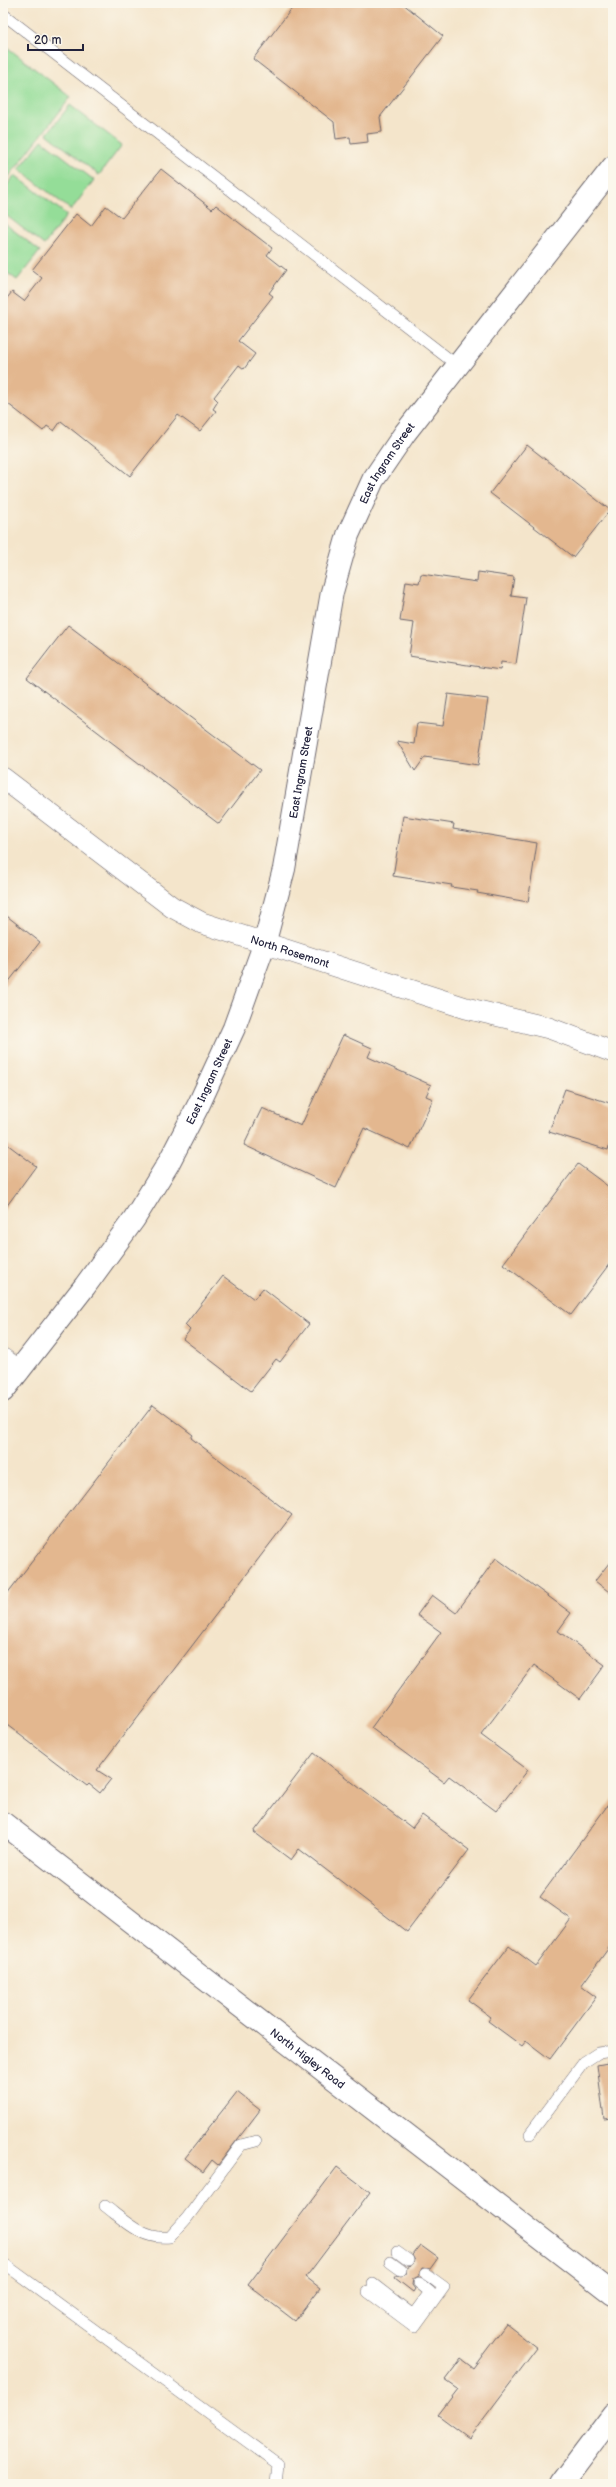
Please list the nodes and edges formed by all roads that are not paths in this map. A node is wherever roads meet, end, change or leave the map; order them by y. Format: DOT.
graph roads {
  1 [pos="3,14"];
  2 [pos="613,167"];
  3 [pos="458,366"];
  4 [pos="3,778"];
  5 [pos="264,945"];
  6 [pos="613,1052"];
  7 [pos="11,1365"];
  8 [pos="3,1391"];
  9 [pos="3,1823"];
  10 [pos="613,2051"];
  11 [pos="530,2134"];
  12 [pos="256,2141"];
  13 [pos="105,2206"];
  14 [pos="397,2252"];
  15 [pos="408,2260"];
  16 [pos="390,2262"];
  17 [pos="3,2263"];
  18 [pos="401,2270"];
  19 [pos="426,2274"];
  20 [pos="419,2283"];
  21 [pos="613,2294"];
  22 [pos="613,2415"];
  23 [pos="276,2484"];
  24 [pos="561,2484"];
  1 -- 3 [label="lane"];
  2 -- 3 [label="street, East Ingram Street"];
  3 -- 5 [label="street, East Ingram Street"];
  4 -- 5 [label="street, North Rosemont"];
  5 -- 6 [label="street, North Rosemont"];
  5 -- 7 [label="street, East Ingram Street"];
  7 -- 8 [label="street, East Ingram Street"];
  9 -- 21 [label="street, North Higley Road"];
  10 -- 11 [label="lane"];
  12 -- 13 [label="lane"];
  14 -- 15 [label="lane"];
  16 -- 18 [label="lane"];
  17 -- 23 [label="lane"];
  19 -- 20 [label="lane"];
  22 -- 24 [label="street"];
}
